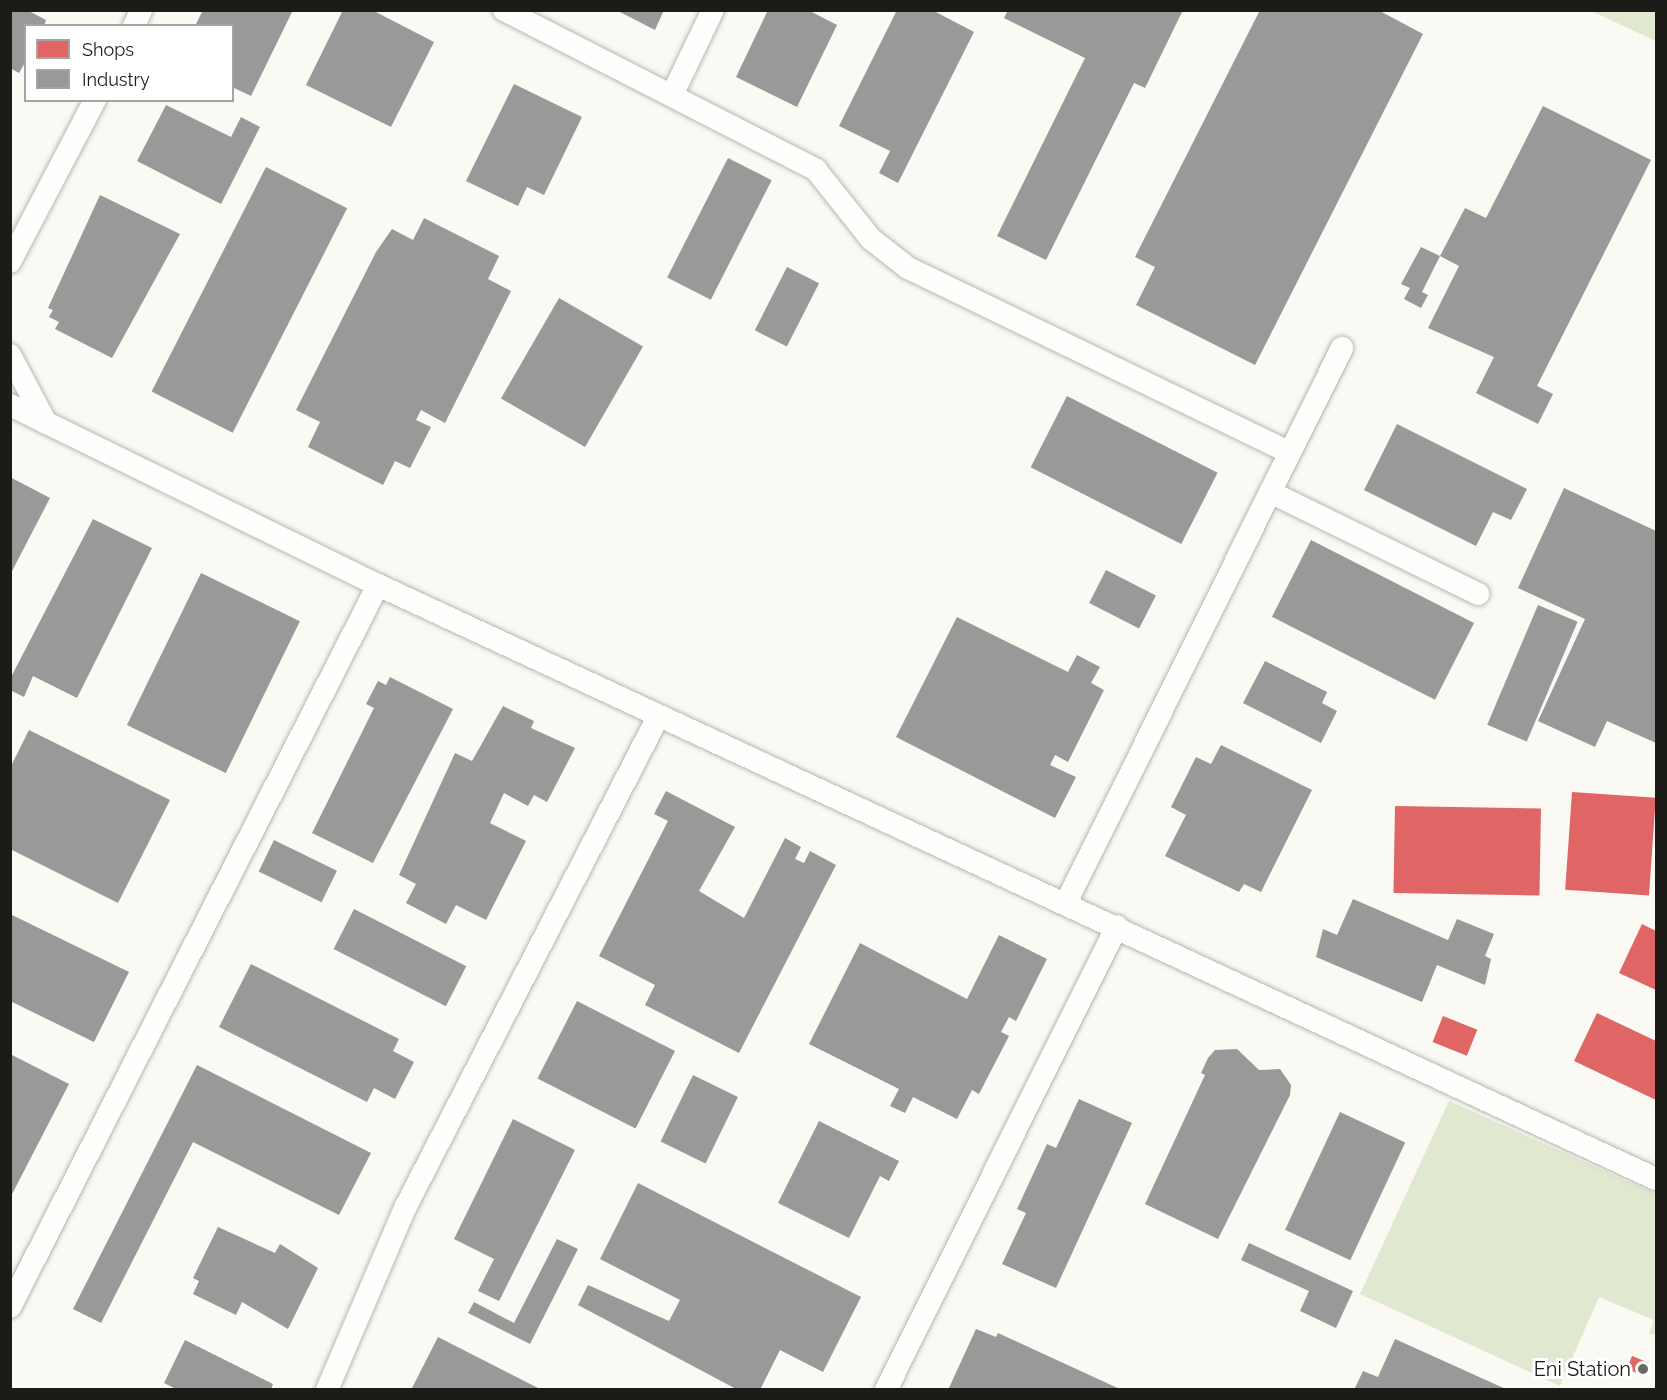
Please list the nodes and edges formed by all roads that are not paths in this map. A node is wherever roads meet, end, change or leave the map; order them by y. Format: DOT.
graph roads {
  1 [pos="141,10"];
  2 [pos="504,10"];
  3 [pos="713,10"];
  4 [pos="135,24"];
  5 [pos="673,93"];
  6 [pos="94,102"];
  7 [pos="10,262"];
  8 [pos="1342,348"];
  9 [pos="10,354"];
  10 [pos="10,405"];
  11 [pos="46,423"];
  12 [pos="1290,453"];
  13 [pos="1270,492"];
  14 [pos="378,585"];
  15 [pos="1478,594"];
  16 [pos="658,717"];
  17 [pos="1066,903"];
  18 [pos="1118,926"];
  19 [pos="1655,1177"];
  20 [pos="10,1307"];
  21 [pos="327,1389"];
  22 [pos="886,1389"];
  1 -- 4 [label="street"];
  2 -- 5 [label="street"];
  3 -- 5 [label="street"];
  5 -- 12 [label="street"];
  6 -- 7 [label="street"];
  8 -- 12 [label="street"];
  9 -- 11 [label="street"];
  10 -- 11 [label="street"];
  11 -- 14 [label="street"];
  12 -- 13 [label="street"];
  13 -- 15 [label="street"];
  13 -- 17 [label="street"];
  14 -- 16 [label="street"];
  14 -- 20 [label="street"];
  16 -- 17 [label="street"];
  16 -- 21 [label="street"];
  17 -- 18 [label="street"];
  18 -- 19 [label="street"];
  18 -- 22 [label="street"];
}
